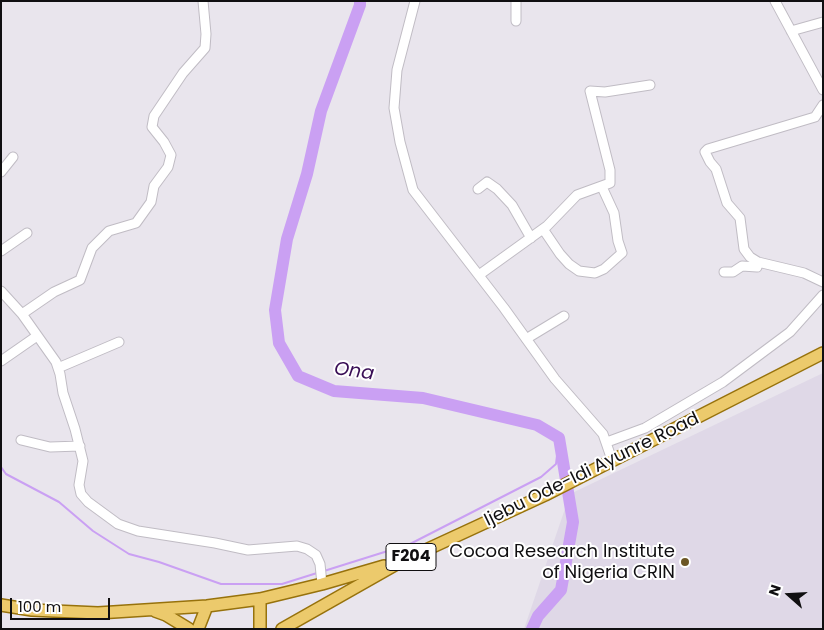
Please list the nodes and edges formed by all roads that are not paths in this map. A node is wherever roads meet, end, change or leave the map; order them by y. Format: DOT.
graph roads {
  1 [pos="203,1"];
  2 [pos="415,1"];
  3 [pos="516,1"];
  4 [pos="775,1"];
  5 [pos="516,21"];
  6 [pos="823,22"];
  7 [pos="791,31"];
  8 [pos="650,85"];
  9 [pos="823,90"];
  10 [pos="823,105"];
  11 [pos="14,157"];
  12 [pos="1,172"];
  13 [pos="602,187"];
  14 [pos="478,189"];
  15 [pos="543,229"];
  16 [pos="27,233"];
  17 [pos="531,238"];
  18 [pos="1,252"];
  19 [pos="758,262"];
  20 [pos="724,272"];
  21 [pos="479,275"];
  22 [pos="823,282"];
  23 [pos="1,291"];
  24 [pos="823,295"];
  25 [pos="22,314"];
  26 [pos="564,316"];
  27 [pos="37,336"];
  28 [pos="526,339"];
  29 [pos="119,342"];
  30 [pos="823,353"];
  31 [pos="1,360"];
  32 [pos="58,368"];
  33 [pos="21,440"];
  34 [pos="607,442"];
  35 [pos="80,446"];
  36 [pos="612,460"];
  37 [pos="402,561"];
  38 [pos="322,579"];
  39 [pos="260,599"];
  40 [pos="1,606"];
  41 [pos="207,606"];
  42 [pos="149,609"];
  43 [pos="188,629"];
  44 [pos="198,629"];
  45 [pos="260,629"];
  46 [pos="282,629"];
  1 -- 25 [label="street"];
  2 -- 21 [label="street"];
  3 -- 5 [label="street"];
  4 -- 7 [label="street"];
  6 -- 7 [label="street"];
  7 -- 9 [label="street"];
  8 -- 13 [label="street"];
  10 -- 19 [label="street"];
  11 -- 12 [label="street"];
  13 -- 15 [label="street"];
  13 -- 15 [label="street"];
  14 -- 17 [label="street"];
  15 -- 17 [label="street"];
  16 -- 18 [label="street"];
  17 -- 21 [label="street"];
  19 -- 20 [label="street"];
  19 -- 22 [label="street"];
  21 -- 28 [label="street"];
  23 -- 25 [label="street"];
  24 -- 34 [label="street"];
  25 -- 27 [label="street"];
  26 -- 28 [label="street"];
  27 -- 31 [label="street"];
  27 -- 32 [label="street"];
  28 -- 34 [label="street"];
  29 -- 32 [label="street"];
  30 -- 36 [label="main road, Ijebu Ode-Idi Ayunre Road / F204"];
  32 -- 35 [label="street"];
  33 -- 35 [label="street"];
  34 -- 36 [label="street"];
  35 -- 38 [label="street"];
  36 -- 37 [label="main road, Ijebu Ode-Idi Ayunre Road / F204"];
  37 -- 38 [label="main road"];
  37 -- 46 [label="main road, Ijebu Ode-Idi Ayunre Road / F204"];
  38 -- 39 [label="main road"];
  39 -- 41 [label="main road"];
  39 -- 45 [label="main road"];
  40 -- 42 [label="main road"];
  41 -- 42 [label="main road"];
  41 -- 44 [label="main road"];
  42 -- 43 [label="main road"];
}
